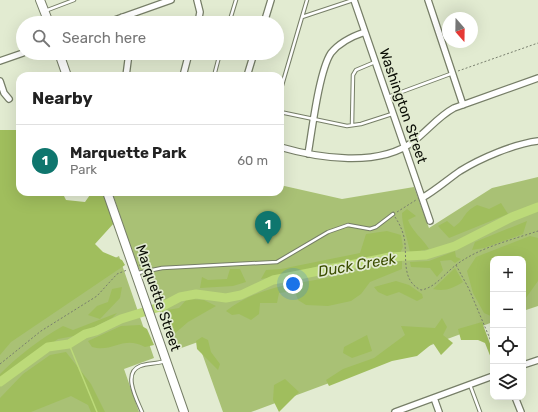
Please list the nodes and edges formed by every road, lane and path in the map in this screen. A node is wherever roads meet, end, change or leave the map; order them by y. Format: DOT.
graph roads {
  1 [pos="40,0"];
  2 [pos="74,0"];
  3 [pos="171,0"];
  4 [pos="197,0"];
  5 [pos="236,0"];
  6 [pos="271,0"];
  7 [pos="307,0"];
  8 [pos="353,0"];
  9 [pos="428,0"];
  10 [pos="44,11"];
  11 [pos="46,16"];
  12 [pos="133,16"];
  13 [pos="199,16"];
  14 [pos="231,16"];
  15 [pos="266,16"];
  16 [pos="302,18"];
  17 [pos="365,32"];
  18 [pos="538,43"];
  19 [pos="16,55"];
  20 [pos="61,60"];
  21 [pos="128,60"];
  22 [pos="187,60"];
  23 [pos="218,60"];
  24 [pos="252,60"];
  25 [pos="0,61"];
  26 [pos="375,62"];
  27 [pos="66,72"];
  28 [pos="127,72"];
  29 [pos="184,72"];
  30 [pos="215,72"];
  31 [pos="248,72"];
  32 [pos="453,73"];
  33 [pos="538,78"];
  34 [pos="284,79"];
  35 [pos="0,81"];
  36 [pos="387,97"];
  37 [pos="9,99"];
  38 [pos="463,105"];
  39 [pos="284,113"];
  40 [pos="393,114"];
  41 [pos="314,120"];
  42 [pos="352,125"];
  43 [pos="538,141"];
  44 [pos="404,146"];
  45 [pos="284,148"];
  46 [pos="308,154"];
  47 [pos="108,196"];
  48 [pos="422,198"];
  49 [pos="393,214"];
  50 [pos="430,221"];
  51 [pos="538,230"];
  52 [pos="456,264"];
  53 [pos="149,270"];
  54 [pos="136,274"];
  55 [pos="490,339"];
  56 [pos="538,360"];
  57 [pos="166,361"];
  58 [pos="0,364"];
  59 [pos="526,364"];
  60 [pos="490,377"];
  61 [pos="470,385"];
  62 [pos="434,398"];
  63 [pos="516,400"];
  64 [pos="142,412"];
  65 [pos="184,412"];
  66 [pos="396,412"];
  67 [pos="439,412"];
  68 [pos="480,412"];
  69 [pos="521,412"];
  1 -- 10 [label="main road"];
  2 -- 10 [label="lane"];
  3 -- 12 [label="street"];
  4 -- 13 [label="street"];
  5 -- 14 [label="lane"];
  6 -- 15 [label="street"];
  7 -- 16 [label="lane"];
  8 -- 16 [label="lane"];
  8 -- 17 [label="street, Washington Street"];
  9 -- 32 [label="street"];
  10 -- 11 [label="main road"];
  16 -- 34 [label="lane"];
  17 -- 26 [label="street, Washington Street"];
  17 -- 41 [label="street"];
  18 -- 32 [label="path"];
  19 -- 25 [label="street"];
  20 -- 27 [label="main road"];
  21 -- 28 [label="street"];
  22 -- 29 [label="street"];
  23 -- 30 [label="lane"];
  24 -- 31 [label="street"];
  26 -- 36 [label="street, Washington Street"];
  26 -- 42 [label="lane"];
  32 -- 36 [label="lane"];
  32 -- 38 [label="street"];
  33 -- 38 [label="street"];
  35 -- 37 [label="street"];
  36 -- 40 [label="street, Washington Street"];
  38 -- 44 [label="street"];
  39 -- 41 [label="lane"];
  40 -- 42 [label="lane"];
  40 -- 44 [label="street, Washington Street"];
  41 -- 42 [label="lane"];
  41 -- 46 [label="street"];
  43 -- 48 [label="street"];
  44 -- 46 [label="street"];
  44 -- 48 [label="street, Washington Street"];
  45 -- 46 [label="street"];
  47 -- 54 [label="main road, Marquette Street"];
  48 -- 49 [label="path"];
  48 -- 50 [label="street, Washington Street"];
  49 -- 52 [label="path"];
  49 -- 53 [label="lane"];
  51 -- 52 [label="path"];
  52 -- 55 [label="path"];
  53 -- 54 [label="lane"];
  53 -- 54 [label="path"];
  54 -- 57 [label="main road, Marquette Street"];
  54 -- 58 [label="path"];
  56 -- 59 [label="street"];
  57 -- 64 [label="lane"];
  57 -- 65 [label="main road, Marquette Street"];
  60 -- 61 [label="street"];
  61 -- 62 [label="street"];
  61 -- 68 [label="lane"];
  62 -- 66 [label="street"];
  62 -- 67 [label="street"];
  63 -- 69 [label="street"];
}
